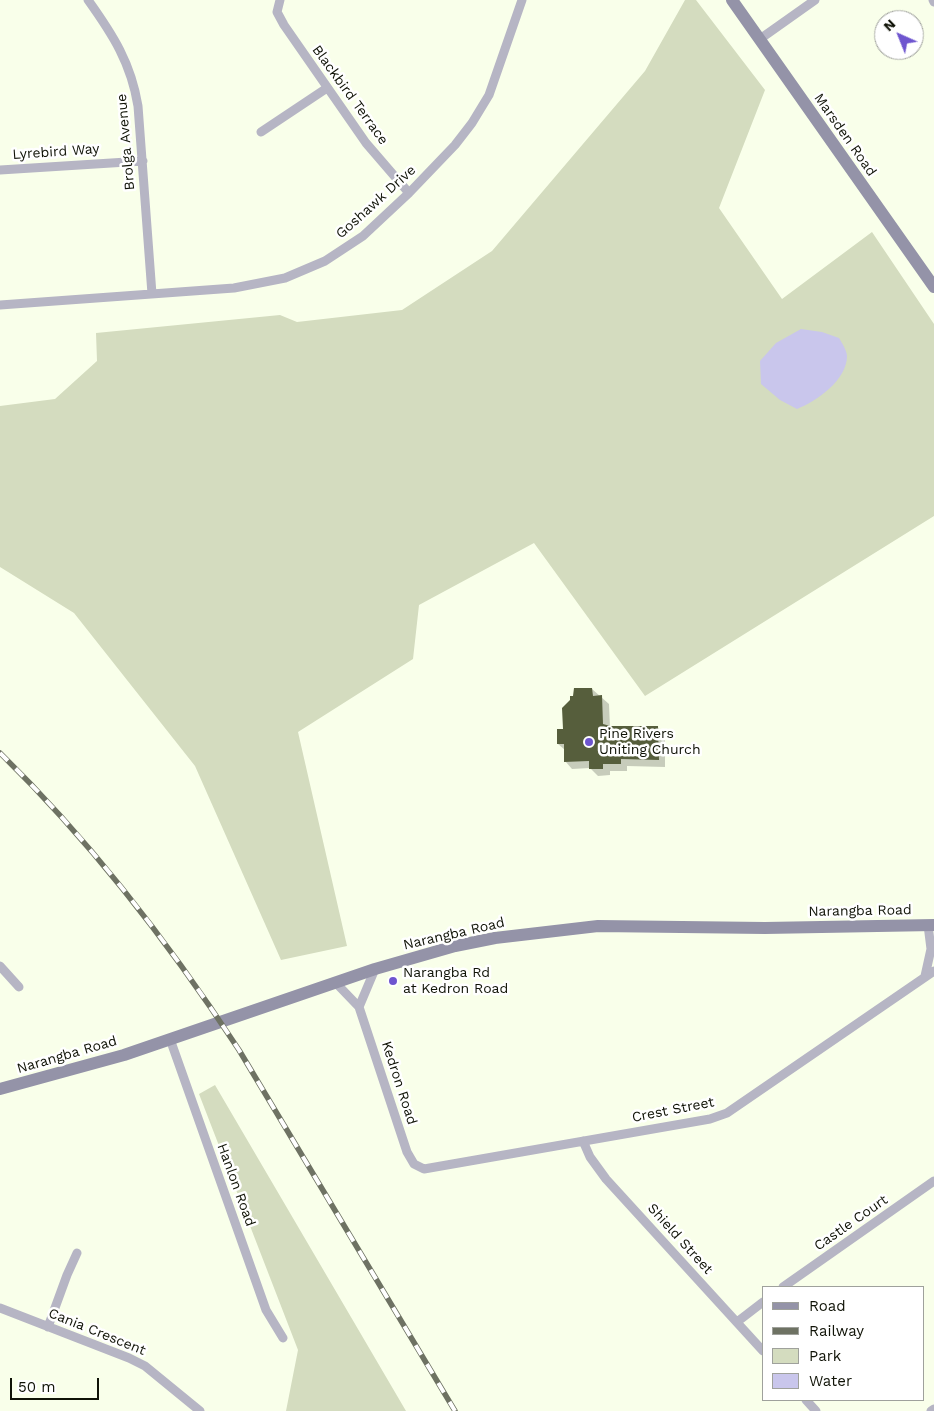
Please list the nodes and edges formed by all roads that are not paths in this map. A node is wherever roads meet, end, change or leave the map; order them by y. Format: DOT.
graph roads {
  1 [pos="88,0"];
  2 [pos="522,0"];
  3 [pos="732,0"];
  4 [pos="816,0"];
  5 [pos="278,4"];
  6 [pos="760,39"];
  7 [pos="327,88"];
  8 [pos="261,132"];
  9 [pos="143,161"];
  10 [pos="0,170"];
  11 [pos="409,193"];
  12 [pos="934,287"];
  13 [pos="152,294"];
  14 [pos="0,305"];
  15 [pos="931,925"];
  16 [pos="0,966"];
  17 [pos="375,969"];
  18 [pos="930,974"];
  19 [pos="336,982"];
  20 [pos="19,987"];
  21 [pos="359,1006"];
  22 [pos="170,1039"];
  23 [pos="0,1089"];
  24 [pos="583,1142"];
  25 [pos="417,1167"];
  26 [pos="934,1181"];
  27 [pos="77,1253"];
  28 [pos="784,1286"];
  29 [pos="762,1303"];
  30 [pos="0,1308"];
  31 [pos="737,1322"];
  32 [pos="48,1327"];
  33 [pos="283,1338"];
  34 [pos="762,1350"];
  35 [pos="807,1401"];
  36 [pos="934,1409"];
  37 [pos="200,1411"];
  38 [pos="816,1411"];
  39 [pos="931,1411"];
  1 -- 9 [label="street, Brolga Avenue"];
  2 -- 11 [label="street, Goshawk Drive"];
  3 -- 6 [label="main road, Marsden Road"];
  4 -- 6 [label="street"];
  5 -- 7 [label="street, Blackbird Terrace"];
  6 -- 12 [label="main road, Marsden Road"];
  7 -- 8 [label="street"];
  7 -- 11 [label="street, Blackbird Terrace"];
  9 -- 10 [label="street, Lyrebird Way"];
  9 -- 13 [label="street, Brolga Avenue"];
  11 -- 13 [label="street, Goshawk Drive"];
  13 -- 14 [label="street, Goshawk Drive"];
  15 -- 17 [label="main road, Narangba Road"];
  15 -- 18 [label="street, Crest Street"];
  16 -- 20 [label="street"];
  17 -- 19 [label="main road, Narangba Road"];
  17 -- 21 [label="street"];
  18 -- 24 [label="street, Crest Street"];
  19 -- 21 [label="street, Kedron Road"];
  19 -- 22 [label="main road, Narangba Road"];
  21 -- 25 [label="street, Kedron Road"];
  22 -- 23 [label="main road, Narangba Road"];
  22 -- 33 [label="street, Hanlon Road"];
  24 -- 25 [label="street, Crest Street"];
  24 -- 31 [label="street, Shield Street"];
  26 -- 28 [label="street, Castle Court"];
  27 -- 32 [label="street"];
  29 -- 31 [label="street"];
  30 -- 32 [label="street, Cania Crescent"];
  31 -- 34 [label="street, Shield Street"];
  32 -- 37 [label="street, Cania Crescent"];
  35 -- 38 [label="street"];
  36 -- 39 [label="street"];
}
